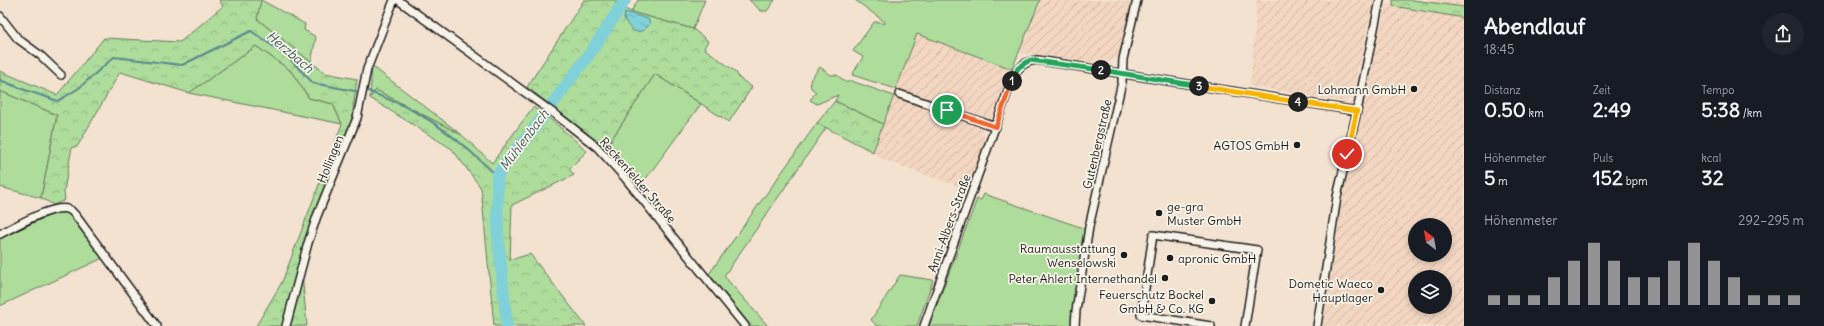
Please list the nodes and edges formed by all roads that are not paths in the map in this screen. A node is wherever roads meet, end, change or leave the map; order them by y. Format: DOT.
graph roads {
  1 [pos="394,0"];
  2 [pos="398,0"];
  3 [pos="1137,0"];
  4 [pos="1380,0"];
  5 [pos="0,16"];
  6 [pos="1122,73"];
  7 [pos="60,75"];
  8 [pos="899,94"];
  9 [pos="1357,111"];
  10 [pos="996,127"];
  11 [pos="0,234"];
  12 [pos="157,326"];
  13 [pos="286,326"];
  14 [pos="745,326"];
  15 [pos="924,326"];
  16 [pos="1077,326"];
  17 [pos="1211,326"];
  18 [pos="1245,326"];
  19 [pos="1317,326"];
  1 -- 13 [label="street, Hollingen"];
  2 -- 14 [label="street, Reckenfelder Straße"];
  3 -- 6 [label="street"];
  4 -- 9 [label="street"];
  5 -- 7 [label="street"];
  6 -- 9 [label="street"];
  6 -- 10 [label="street, Anni-Albers-Straße"];
  6 -- 16 [label="street, Gutenbergstraße"];
  8 -- 10 [label="street"];
  9 -- 19 [label="street"];
  10 -- 15 [label="street, Anni-Albers-Straße"];
  11 -- 12 [label="street"];
  17 -- 18 [label="street"];
}
